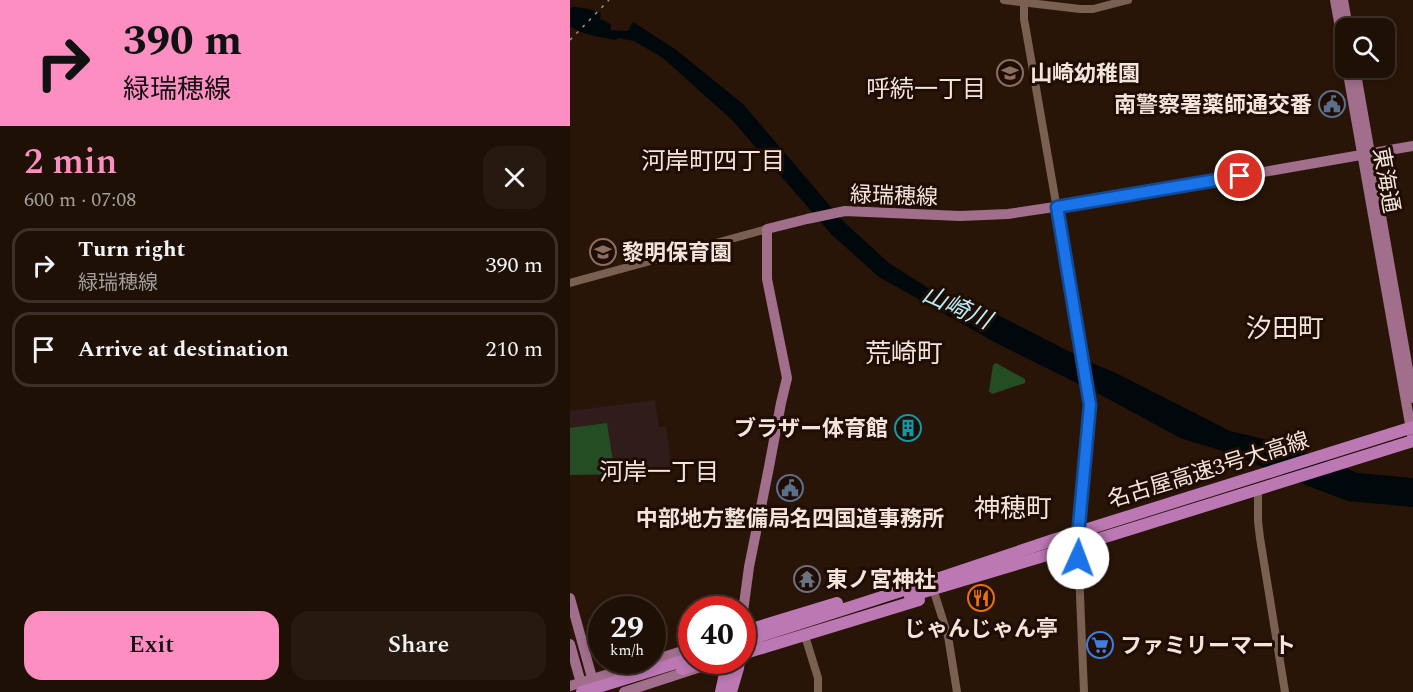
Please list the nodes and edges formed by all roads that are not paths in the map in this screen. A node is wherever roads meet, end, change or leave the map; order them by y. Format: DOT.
graph roads {
  1 [pos="1005,0"];
  2 [pos="1128,0"];
  3 [pos="1335,0"];
  4 [pos="1342,0"];
  5 [pos="1024,2"];
  6 [pos="1338,18"];
  7 [pos="1346,18"];
  8 [pos="1349,78"];
  9 [pos="1356,78"];
  10 [pos="1413,146"];
  11 [pos="1366,154"];
  12 [pos="1057,207"];
  13 [pos="767,229"];
  14 [pos="570,283"];
  15 [pos="1413,398"];
  16 [pos="1412,422"];
  17 [pos="1413,442"];
  18 [pos="1327,468"];
  19 [pos="1258,494"];
  20 [pos="1079,525"];
  21 [pos="1078,548"];
  22 [pos="994,577"];
  23 [pos="935,595"];
  24 [pos="745,596"];
  25 [pos="570,598"];
  26 [pos="756,628"];
  27 [pos="805,636"];
  28 [pos="756,637"];
  29 [pos="570,644"];
  30 [pos="756,647"];
  31 [pos="756,648"];
  32 [pos="678,652"];
  33 [pos="678,662"];
  34 [pos="678,670"];
  35 [pos="679,674"];
  36 [pos="725,674"];
  37 [pos="736,674"];
  38 [pos="592,679"];
  39 [pos="579,688"];
  40 [pos="596,692"];
  41 [pos="607,692"];
  42 [pos="624,692"];
  43 [pos="721,692"];
  44 [pos="731,692"];
  45 [pos="818,692"];
  46 [pos="957,692"];
  47 [pos="1084,692"];
  48 [pos="1285,692"];
  1 -- 5 [label="street"];
  2 -- 5 [label="street"];
  3 -- 6 [label="main road"];
  4 -- 7 [label="main road"];
  5 -- 12 [label="street"];
  8 -- 11 [label="main road, 東海通"];
  9 -- 11 [label="main road, 東海通"];
  10 -- 11 [label="main road, 緑瑞穂線"];
  11 -- 12 [label="main road, 緑瑞穂線"];
  11 -- 15 [label="main road, 東海通"];
  11 -- 16 [label="main road, 東海通"];
  12 -- 13 [label="main road, 緑瑞穂線"];
  12 -- 20 [label="street"];
  13 -- 14 [label="street"];
  13 -- 24 [label="main road"];
  16 -- 17 [label="main road, 東海通"];
  16 -- 20 [label="highway"];
  16 -- 28 [label="highway, 名古屋高速3号大高線"];
  17 -- 18 [label="highway, 名古屋高速3号大高線"];
  17 -- 19 [label="highway"];
  18 -- 22 [label="highway"];
  18 -- 30 [label="highway, 名古屋高速3号大高線"];
  19 -- 21 [label="highway"];
  19 -- 48 [label="street"];
  20 -- 21 [label="street"];
  20 -- 26 [label="highway"];
  21 -- 22 [label="highway"];
  21 -- 47 [label="street"];
  22 -- 23 [label="highway"];
  23 -- 27 [label="highway"];
  23 -- 46 [label="street"];
  25 -- 38 [label="main road"];
  27 -- 31 [label="highway"];
  27 -- 45 [label="street"];
  29 -- 39 [label="main road"];
  32 -- 38 [label="main road"];
  33 -- 39 [label="highway"];
  34 -- 41 [label="highway"];
  35 -- 42 [label="main road"];
  36 -- 43 [label="highway"];
  37 -- 44 [label="highway"];
  38 -- 39 [label="main road"];
  38 -- 40 [label="main road"];
}
